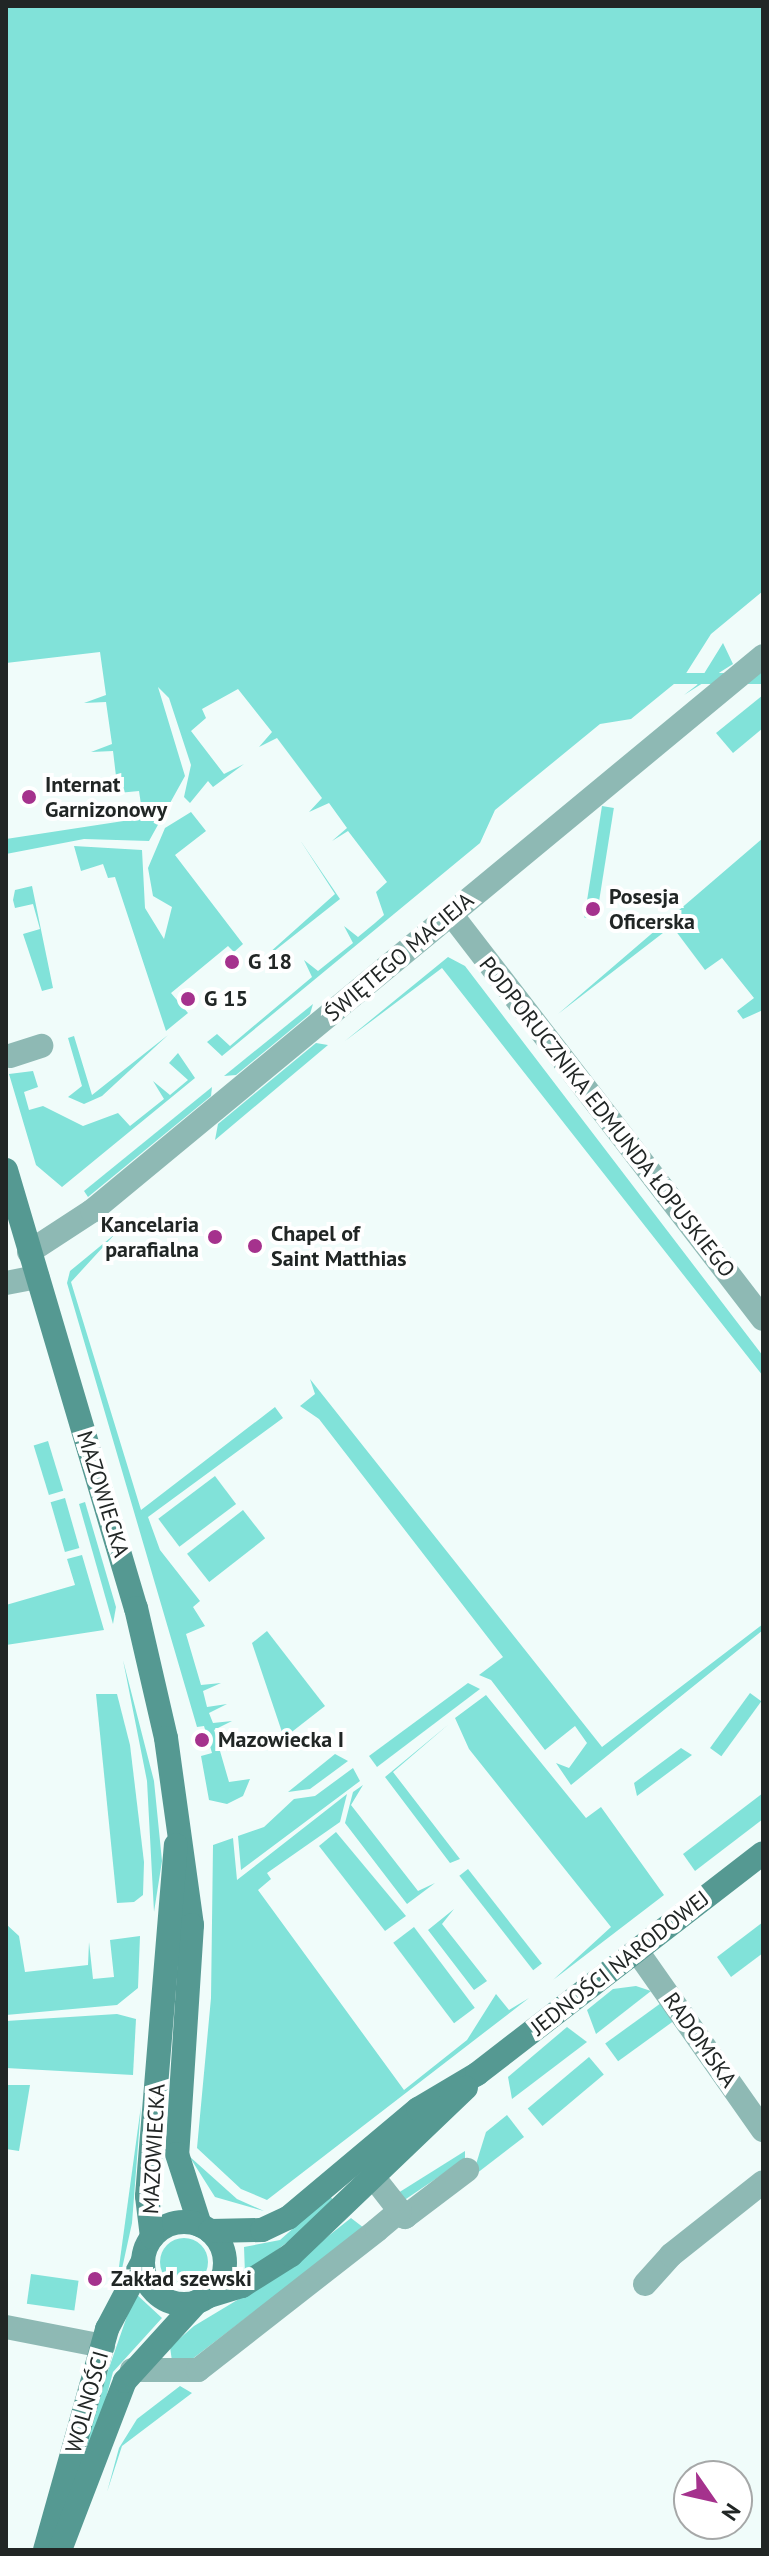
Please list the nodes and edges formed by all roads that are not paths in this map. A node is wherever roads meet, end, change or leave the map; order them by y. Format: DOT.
graph roads {
  1 [pos="763,656"];
  2 [pos="451,914"];
  3 [pos="41,1046"];
  4 [pos="10,1056"];
  5 [pos="6,1170"];
  6 [pos="29,1252"];
  7 [pos="37,1277"];
  8 [pos="6,1283"];
  9 [pos="763,1319"];
  10 [pos="178,1823"];
  11 [pos="763,1853"];
  12 [pos="637,1951"];
  13 [pos="477,2074"];
  14 [pos="763,2130"];
  15 [pos="467,2170"];
  16 [pos="376,2180"];
  17 [pos="763,2182"];
  18 [pos="400,2211"];
  19 [pos="205,2228"];
  20 [pos="152,2237"];
  21 [pos="143,2261"];
  22 [pos="645,2284"];
  23 [pos="203,2299"];
  24 [pos="6,2327"];
  25 [pos="103,2346"];
  26 [pos="141,2369"];
  27 [pos="112,2411"];
  28 [pos="45,2550"];
  29 [pos="60,2550"];
  1 -- 2 [label="street, ŚWIĘTEGO MACIEJA"];
  2 -- 6 [label="street, ŚWIĘTEGO MACIEJA"];
  2 -- 9 [label="street, PODPORUCZNIKA EDMUNDA ŁOPUSKIEGO"];
  3 -- 4 [label="street"];
  5 -- 6 [label="street, MAZOWIECKA"];
  6 -- 7 [label="street, MAZOWIECKA"];
  7 -- 8 [label="street"];
  7 -- 10 [label="street, MAZOWIECKA"];
  10 -- 19 [label="street, MAZOWIECKA"];
  10 -- 20 [label="street, MAZOWIECKA"];
  11 -- 12 [label="street, JEDNOŚCI NARODOWEJ"];
  12 -- 13 [label="street, JEDNOŚCI NARODOWEJ"];
  12 -- 14 [label="street, RADOMSKA"];
  13 -- 16 [label="street, JEDNOŚCI NARODOWEJ"];
  13 -- 19 [label="street, JEDNOŚCI NARODOWEJ"];
  15 -- 18 [label="street"];
  16 -- 18 [label="street"];
  16 -- 23 [label="street, JEDNOŚCI NARODOWEJ"];
  17 -- 22 [label="street"];
  18 -- 26 [label="street"];
  19 -- 20 [label="street"];
  19 -- 23 [label="street"];
  20 -- 21 [label="street"];
  21 -- 23 [label="street"];
  21 -- 25 [label="street, WOLNOŚCI"];
  23 -- 26 [label="street, JEDNOŚCI NARODOWEJ"];
  24 -- 25 [label="street"];
  25 -- 28 [label="street, WOLNOŚCI"];
  26 -- 27 [label="street, JEDNOŚCI NARODOWEJ"];
  27 -- 29 [label="street, WOLNOŚCI"];
}
